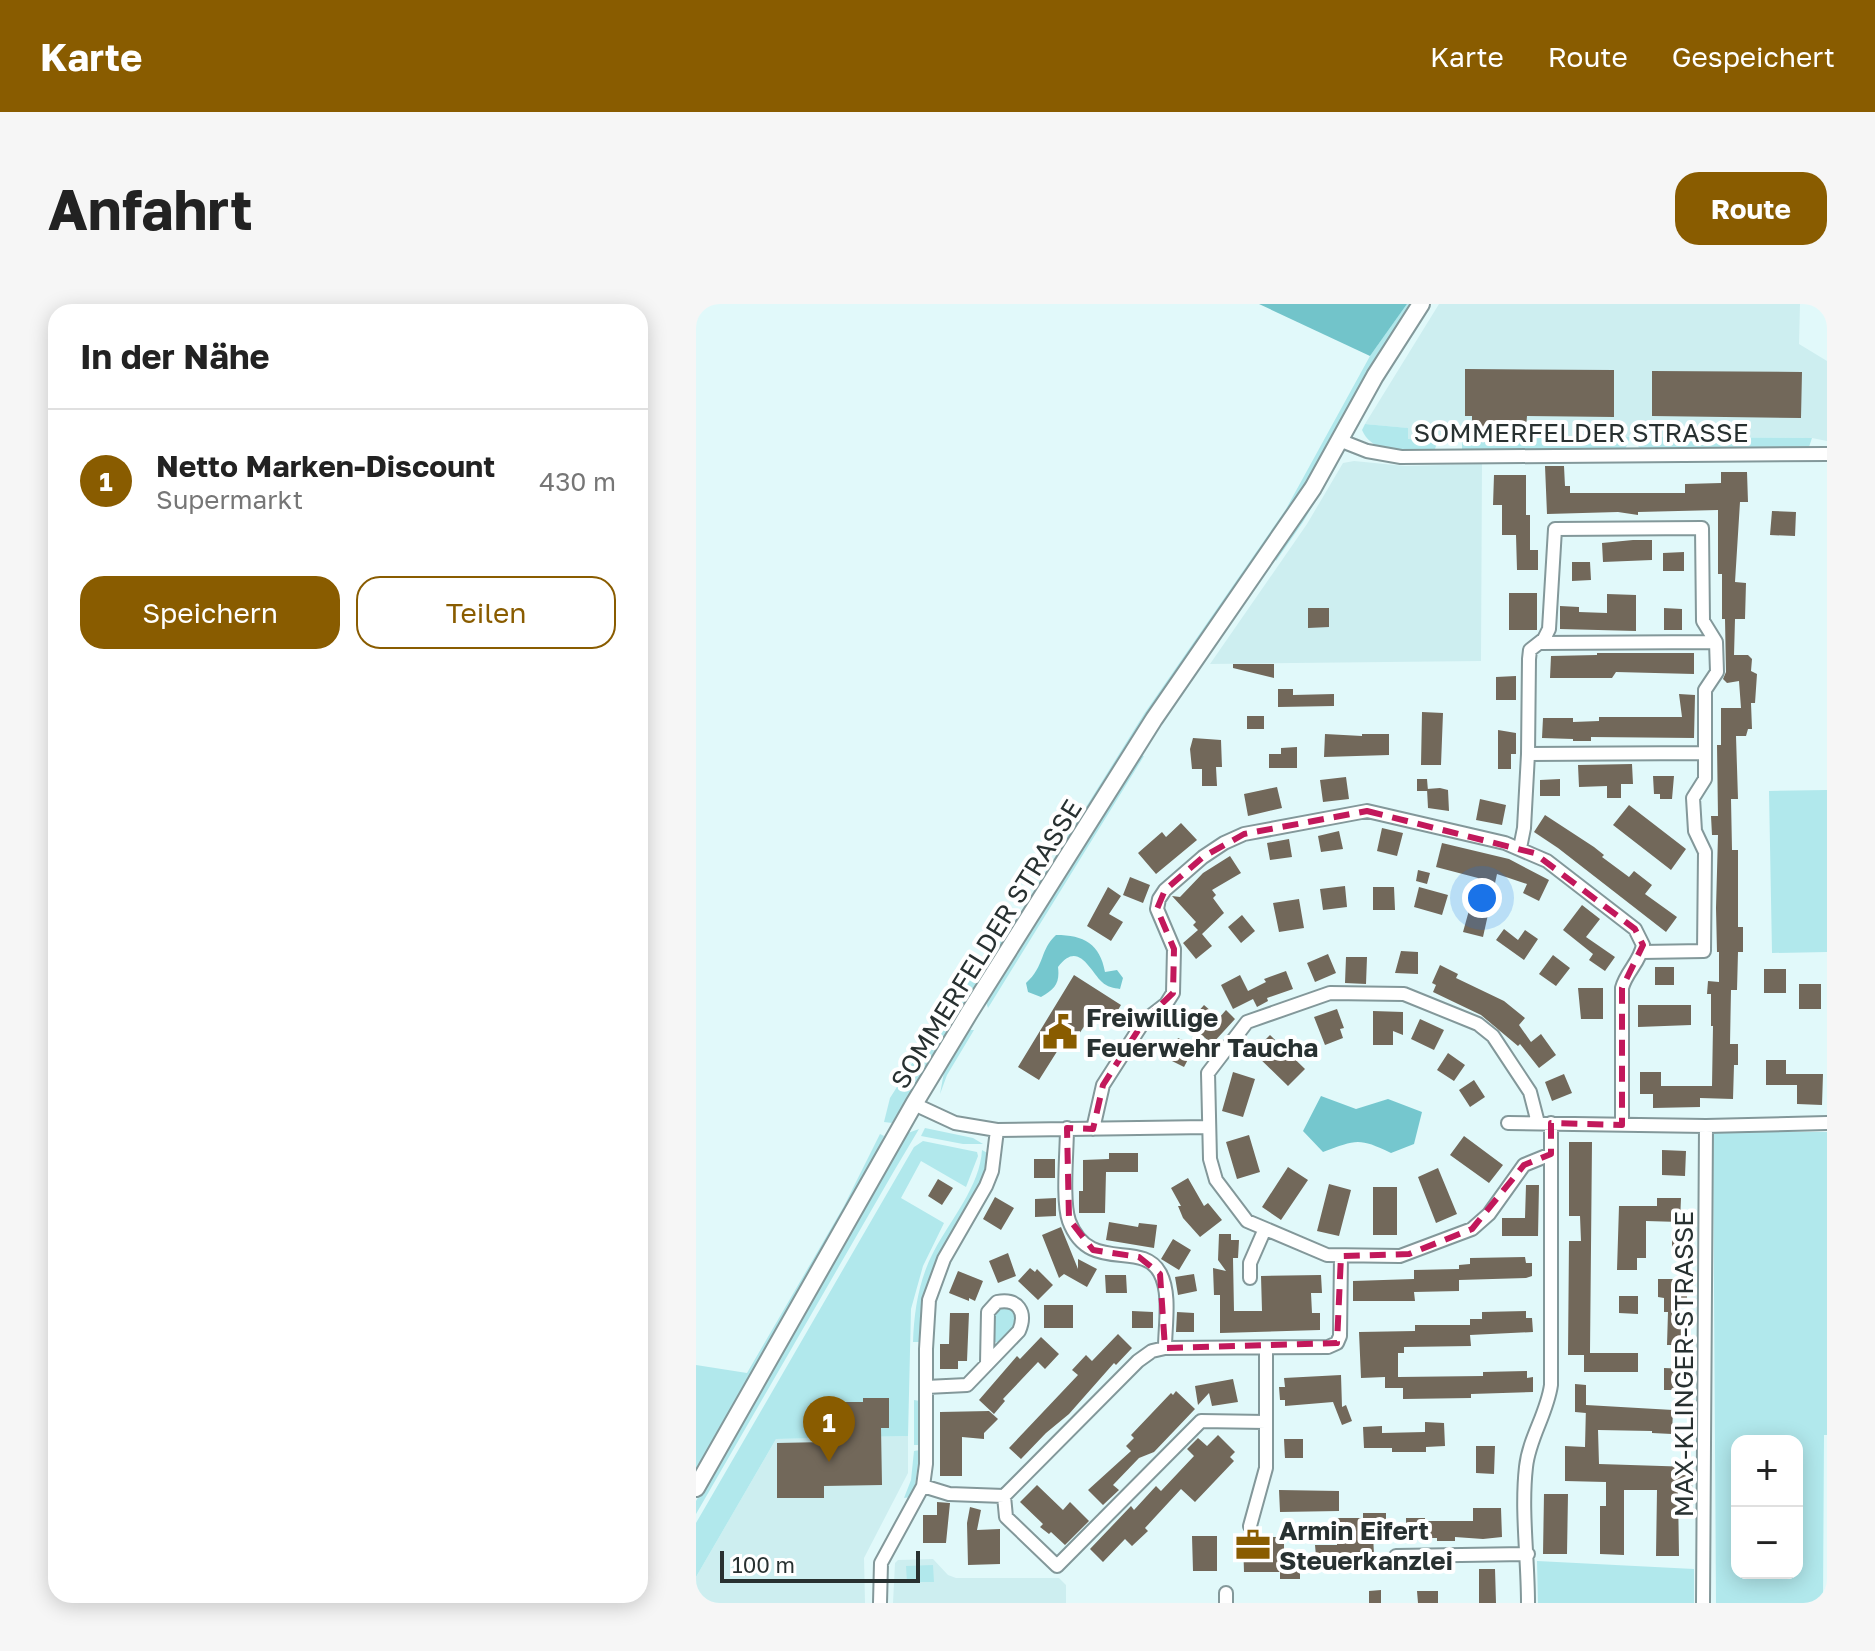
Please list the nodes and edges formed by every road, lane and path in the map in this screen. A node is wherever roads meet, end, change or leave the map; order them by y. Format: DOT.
graph roads {
  1 [pos="1421,304"];
  2 [pos="1339,440"];
  3 [pos="1827,454"];
  4 [pos="1716,642"];
  5 [pos="1540,643"];
  6 [pos="1705,753"];
  7 [pos="1528,754"];
  8 [pos="1520,848"];
  9 [pos="1642,952"];
  10 [pos="914,1104"];
  11 [pos="1508,1123"];
  12 [pos="1544,1123"];
  13 [pos="1827,1123"];
  14 [pos="1622,1125"];
  15 [pos="1706,1126"];
  16 [pos="1208,1127"];
  17 [pos="1067,1128"];
  18 [pos="1093,1129"];
  19 [pos="997,1130"];
  20 [pos="1551,1154"];
  21 [pos="1264,1231"];
  22 [pos="1341,1256"];
  23 [pos="1250,1278"];
  24 [pos="1165,1348"];
  25 [pos="1266,1348"];
  26 [pos="987,1363"];
  27 [pos="926,1387"];
  28 [pos="1266,1422"];
  29 [pos="923,1486"];
  30 [pos="696,1488"];
  31 [pos="1004,1496"];
  32 [pos="1250,1526"];
  33 [pos="1528,1554"];
  34 [pos="1396,1556"];
  35 [pos="880,1603"];
  36 [pos="1528,1603"];
  37 [pos="1703,1603"];
  1 -- 2 [label="main road, SOMMERFELDER STRASSE"];
  2 -- 3 [label="street, SOMMERFELDER STRASSE"];
  2 -- 10 [label="main road, SOMMERFELDER STRASSE"];
  4 -- 5 [label="street"];
  4 -- 5 [label="street"];
  4 -- 6 [label="street"];
  5 -- 7 [label="street"];
  6 -- 7 [label="street"];
  6 -- 9 [label="street"];
  7 -- 8 [label="street"];
  8 -- 9 [label="street"];
  8 -- 18 [label="street"];
  9 -- 14 [label="street"];
  10 -- 19 [label="street"];
  10 -- 30 [label="main road, SOMMERFELDER STRASSE"];
  11 -- 12 [label="street"];
  12 -- 14 [label="street"];
  12 -- 16 [label="street"];
  12 -- 20 [label="street"];
  13 -- 15 [label="street"];
  14 -- 15 [label="street"];
  15 -- 37 [label="street, MAX-KLINGER-STRASSE"];
  16 -- 18 [label="street"];
  16 -- 21 [label="street"];
  17 -- 18 [label="street"];
  17 -- 19 [label="street"];
  17 -- 24 [label="street"];
  19 -- 27 [label="street"];
  20 -- 22 [label="street"];
  20 -- 33 [label="street"];
  21 -- 22 [label="street"];
  21 -- 23 [label="street"];
  22 -- 25 [label="street"];
  24 -- 25 [label="street"];
  24 -- 31 [label="street"];
  25 -- 28 [label="street"];
  26 -- 26 [label="street"];
  26 -- 27 [label="street"];
  27 -- 29 [label="street"];
  28 -- 31 [label="street"];
  28 -- 32 [label="street"];
  29 -- 31 [label="street"];
  29 -- 35 [label="street"];
  33 -- 34 [label="street"];
  33 -- 36 [label="street"];
}
